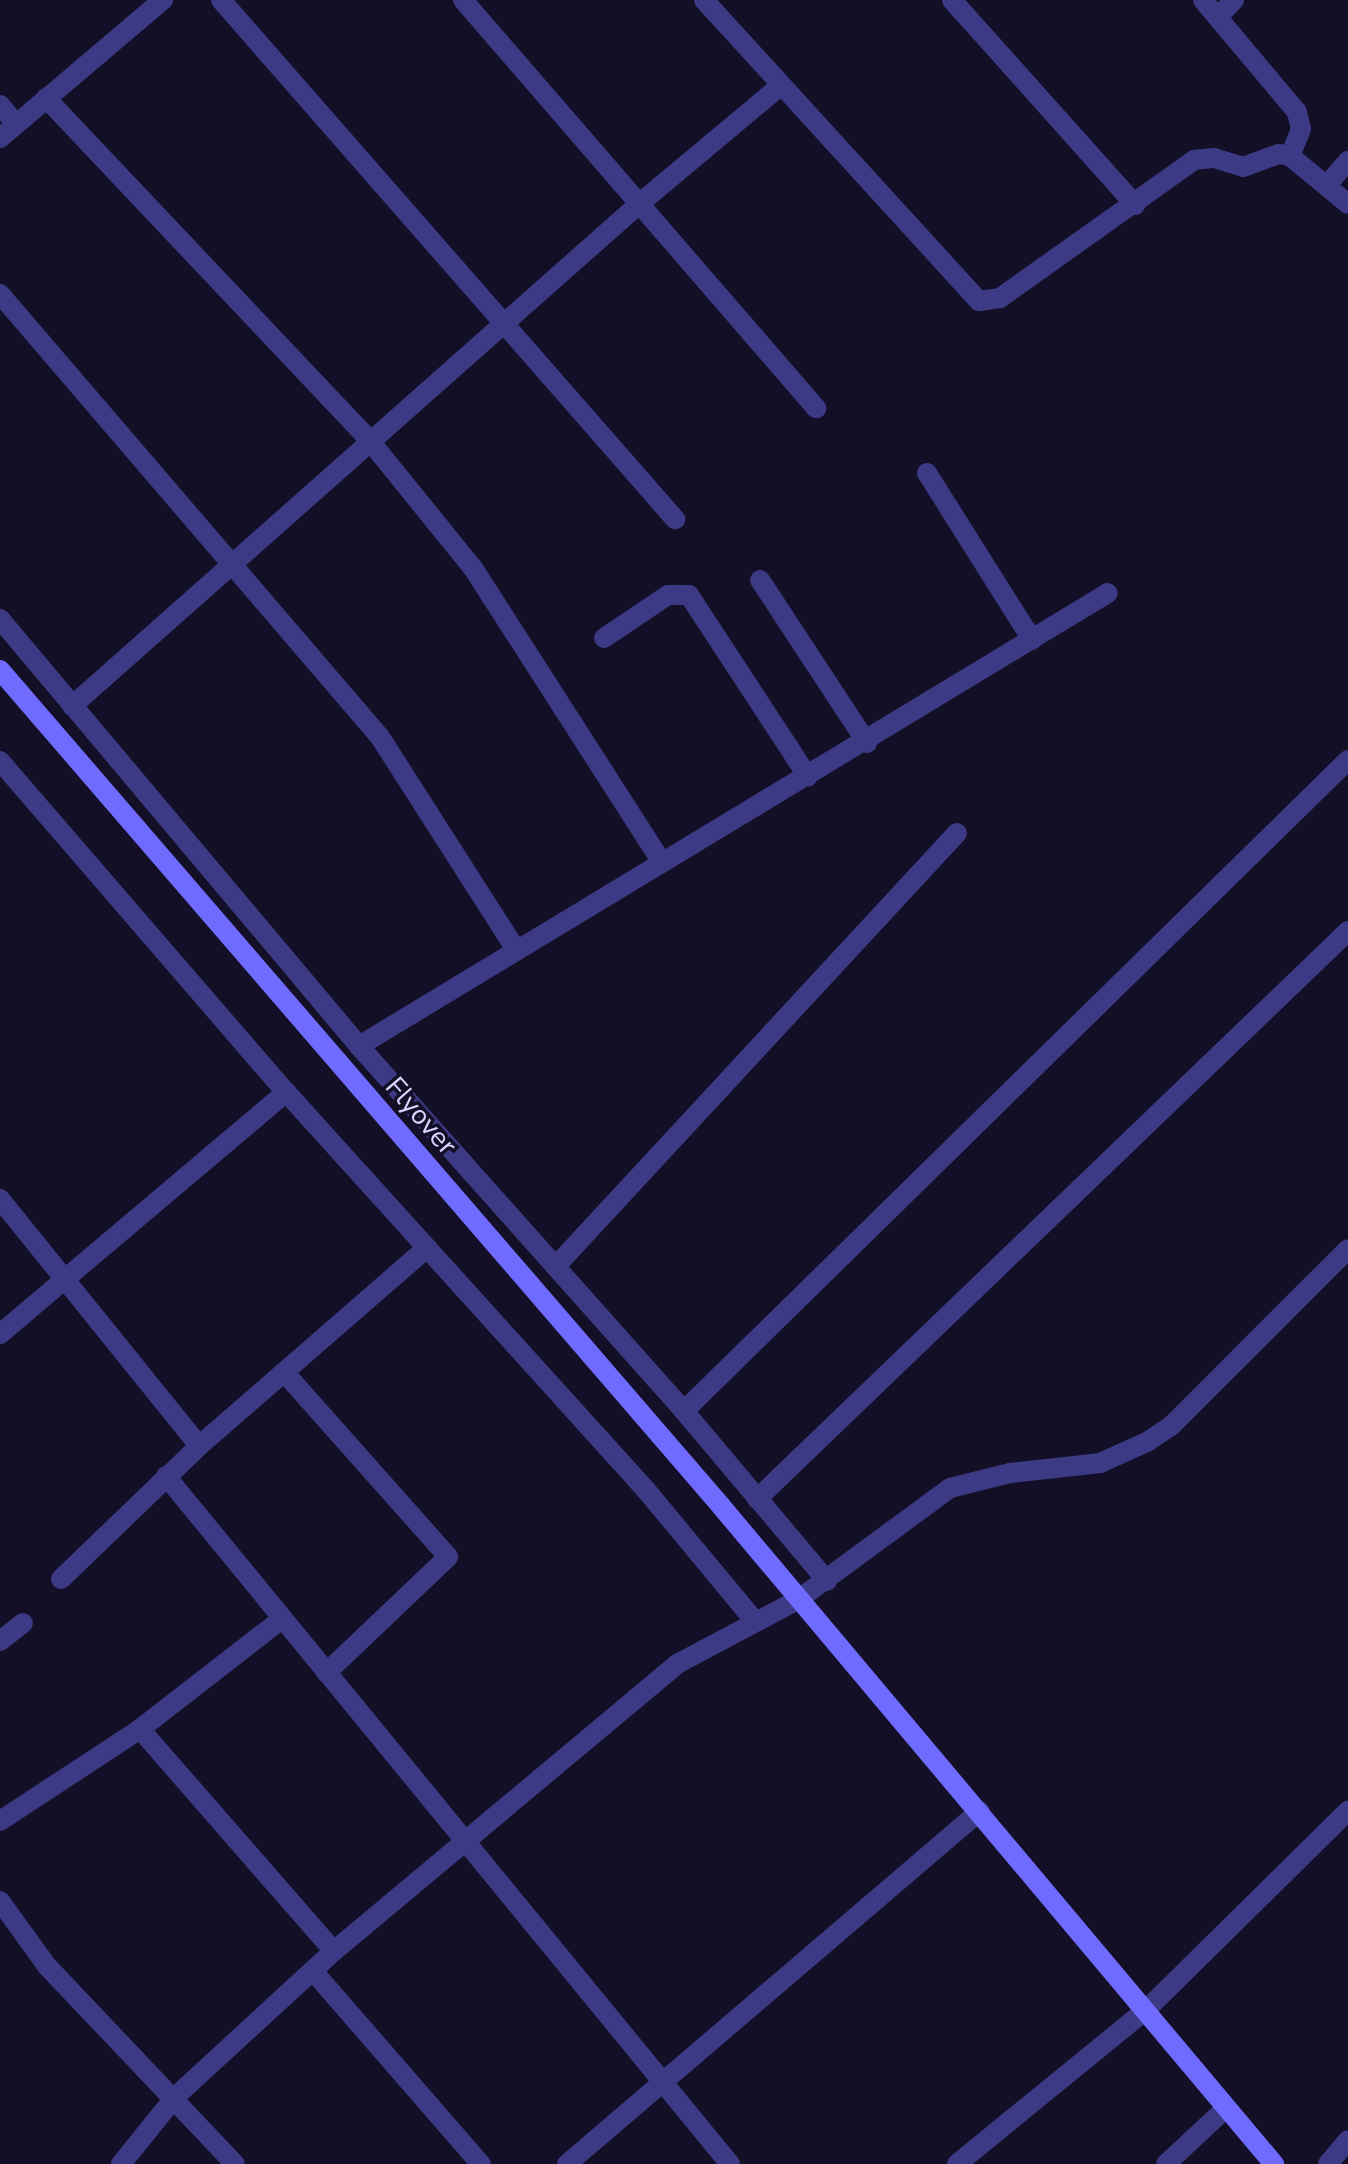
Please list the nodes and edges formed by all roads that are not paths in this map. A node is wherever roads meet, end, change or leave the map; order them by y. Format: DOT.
graph roads {
  1 [pos="163,0"];
  2 [pos="221,0"];
  3 [pos="463,0"];
  4 [pos="704,0"];
  5 [pos="952,0"];
  6 [pos="1203,0"];
  7 [pos="1234,0"];
  8 [pos="1219,16"];
  9 [pos="780,86"];
  10 [pos="46,98"];
  11 [pos="0,105"];
  12 [pos="16,124"];
  13 [pos="0,138"];
  14 [pos="1290,156"];
  15 [pos="1348,161"];
  16 [pos="1327,185"];
  17 [pos="639,204"];
  18 [pos="1348,204"];
  19 [pos="1135,205"];
  20 [pos="0,294"];
  21 [pos="504,322"];
  22 [pos="816,408"];
  23 [pos="370,441"];
  24 [pos="927,473"];
  25 [pos="675,519"];
  26 [pos="232,569"];
  27 [pos="760,580"];
  28 [pos="1108,593"];
  29 [pos="0,619"];
  30 [pos="604,638"];
  31 [pos="1032,640"];
  32 [pos="0,670"];
  33 [pos="72,706"];
  34 [pos="867,743"];
  35 [pos="1348,760"];
  36 [pos="0,761"];
  37 [pos="808,777"];
  38 [pos="957,833"];
  39 [pos="662,862"];
  40 [pos="1348,931"];
  41 [pos="516,950"];
  42 [pos="359,1046"];
  43 [pos="286,1092"];
  44 [pos="0,1199"];
  45 [pos="427,1248"];
  46 [pos="1348,1249"];
  47 [pos="556,1266"];
  48 [pos="1340,1270"];
  49 [pos="69,1278"];
  50 [pos="0,1334"];
  51 [pos="284,1372"];
  52 [pos="684,1411"];
  53 [pos="199,1446"];
  54 [pos="166,1476"];
  55 [pos="757,1499"];
  56 [pos="61,1579"];
  57 [pos="827,1581"];
  58 [pos="799,1599"];
  59 [pos="282,1619"];
  60 [pos="753,1619"];
  61 [pos="23,1623"];
  62 [pos="0,1641"];
  63 [pos="326,1673"];
  64 [pos="140,1729"];
  65 [pos="980,1811"];
  66 [pos="1348,1811"];
  67 [pos="0,1821"];
  68 [pos="463,1841"];
  69 [pos="0,1901"];
  70 [pos="334,1951"];
  71 [pos="313,1971"];
  72 [pos="1146,2010"];
  73 [pos="663,2082"];
  74 [pos="175,2097"];
  75 [pos="1225,2109"];
  76 [pos="1348,2140"];
  77 [pos="121,2164"];
  78 [pos="235,2164"];
  79 [pos="481,2164"];
  80 [pos="567,2164"];
  81 [pos="730,2164"];
  82 [pos="957,2164"];
  83 [pos="1166,2164"];
  84 [pos="1274,2164"];
  85 [pos="1328,2164"];
  1 -- 10 [label="street"];
  2 -- 21 [label="street"];
  3 -- 17 [label="street"];
  4 -- 9 [label="street"];
  5 -- 19 [label="street"];
  6 -- 8 [label="street"];
  7 -- 8 [label="street"];
  8 -- 14 [label="street"];
  9 -- 17 [label="street"];
  9 -- 19 [label="street"];
  10 -- 12 [label="street"];
  10 -- 23 [label="street"];
  11 -- 12 [label="street"];
  12 -- 13 [label="street"];
  14 -- 16 [label="street"];
  14 -- 19 [label="street"];
  15 -- 16 [label="street"];
  16 -- 18 [label="street"];
  17 -- 21 [label="street"];
  17 -- 22 [label="street"];
  20 -- 26 [label="street"];
  21 -- 23 [label="street"];
  21 -- 25 [label="street"];
  23 -- 26 [label="street"];
  23 -- 39 [label="street"];
  24 -- 31 [label="street"];
  26 -- 33 [label="street"];
  26 -- 41 [label="street"];
  27 -- 34 [label="street"];
  28 -- 31 [label="street"];
  29 -- 33 [label="street"];
  30 -- 37 [label="street"];
  31 -- 34 [label="street"];
  32 -- 58 [label="main road, Flyover"];
  33 -- 42 [label="street"];
  34 -- 37 [label="street"];
  35 -- 52 [label="street"];
  36 -- 43 [label="street"];
  37 -- 39 [label="street"];
  38 -- 47 [label="street"];
  39 -- 41 [label="street"];
  40 -- 55 [label="street"];
  41 -- 42 [label="street"];
  42 -- 47 [label="street"];
  43 -- 45 [label="street"];
  43 -- 49 [label="street"];
  44 -- 49 [label="street"];
  45 -- 51 [label="street"];
  45 -- 60 [label="street"];
  46 -- 48 [label="street"];
  47 -- 52 [label="street"];
  48 -- 57 [label="street"];
  49 -- 50 [label="street"];
  49 -- 53 [label="street"];
  51 -- 53 [label="street"];
  51 -- 63 [label="street"];
  52 -- 55 [label="street"];
  53 -- 54 [label="street"];
  54 -- 56 [label="street"];
  54 -- 59 [label="street"];
  55 -- 57 [label="street"];
  57 -- 58 [label="street"];
  58 -- 60 [label="street"];
  58 -- 65 [label="main road, Flyover"];
  59 -- 63 [label="street"];
  59 -- 64 [label="street"];
  60 -- 68 [label="street"];
  61 -- 62 [label="street"];
  63 -- 68 [label="street"];
  64 -- 67 [label="street"];
  64 -- 70 [label="street"];
  65 -- 72 [label="main road, Flyover"];
  65 -- 73 [label="street"];
  66 -- 72 [label="street"];
  68 -- 70 [label="street"];
  68 -- 73 [label="street"];
  69 -- 74 [label="street"];
  70 -- 71 [label="street"];
  71 -- 74 [label="street"];
  71 -- 79 [label="street"];
  72 -- 75 [label="main road, Flyover"];
  72 -- 82 [label="street"];
  73 -- 80 [label="street"];
  73 -- 81 [label="street"];
  74 -- 77 [label="street"];
  74 -- 78 [label="street"];
  75 -- 83 [label="street"];
  75 -- 84 [label="main road, Flyover"];
  76 -- 85 [label="street"];
}
